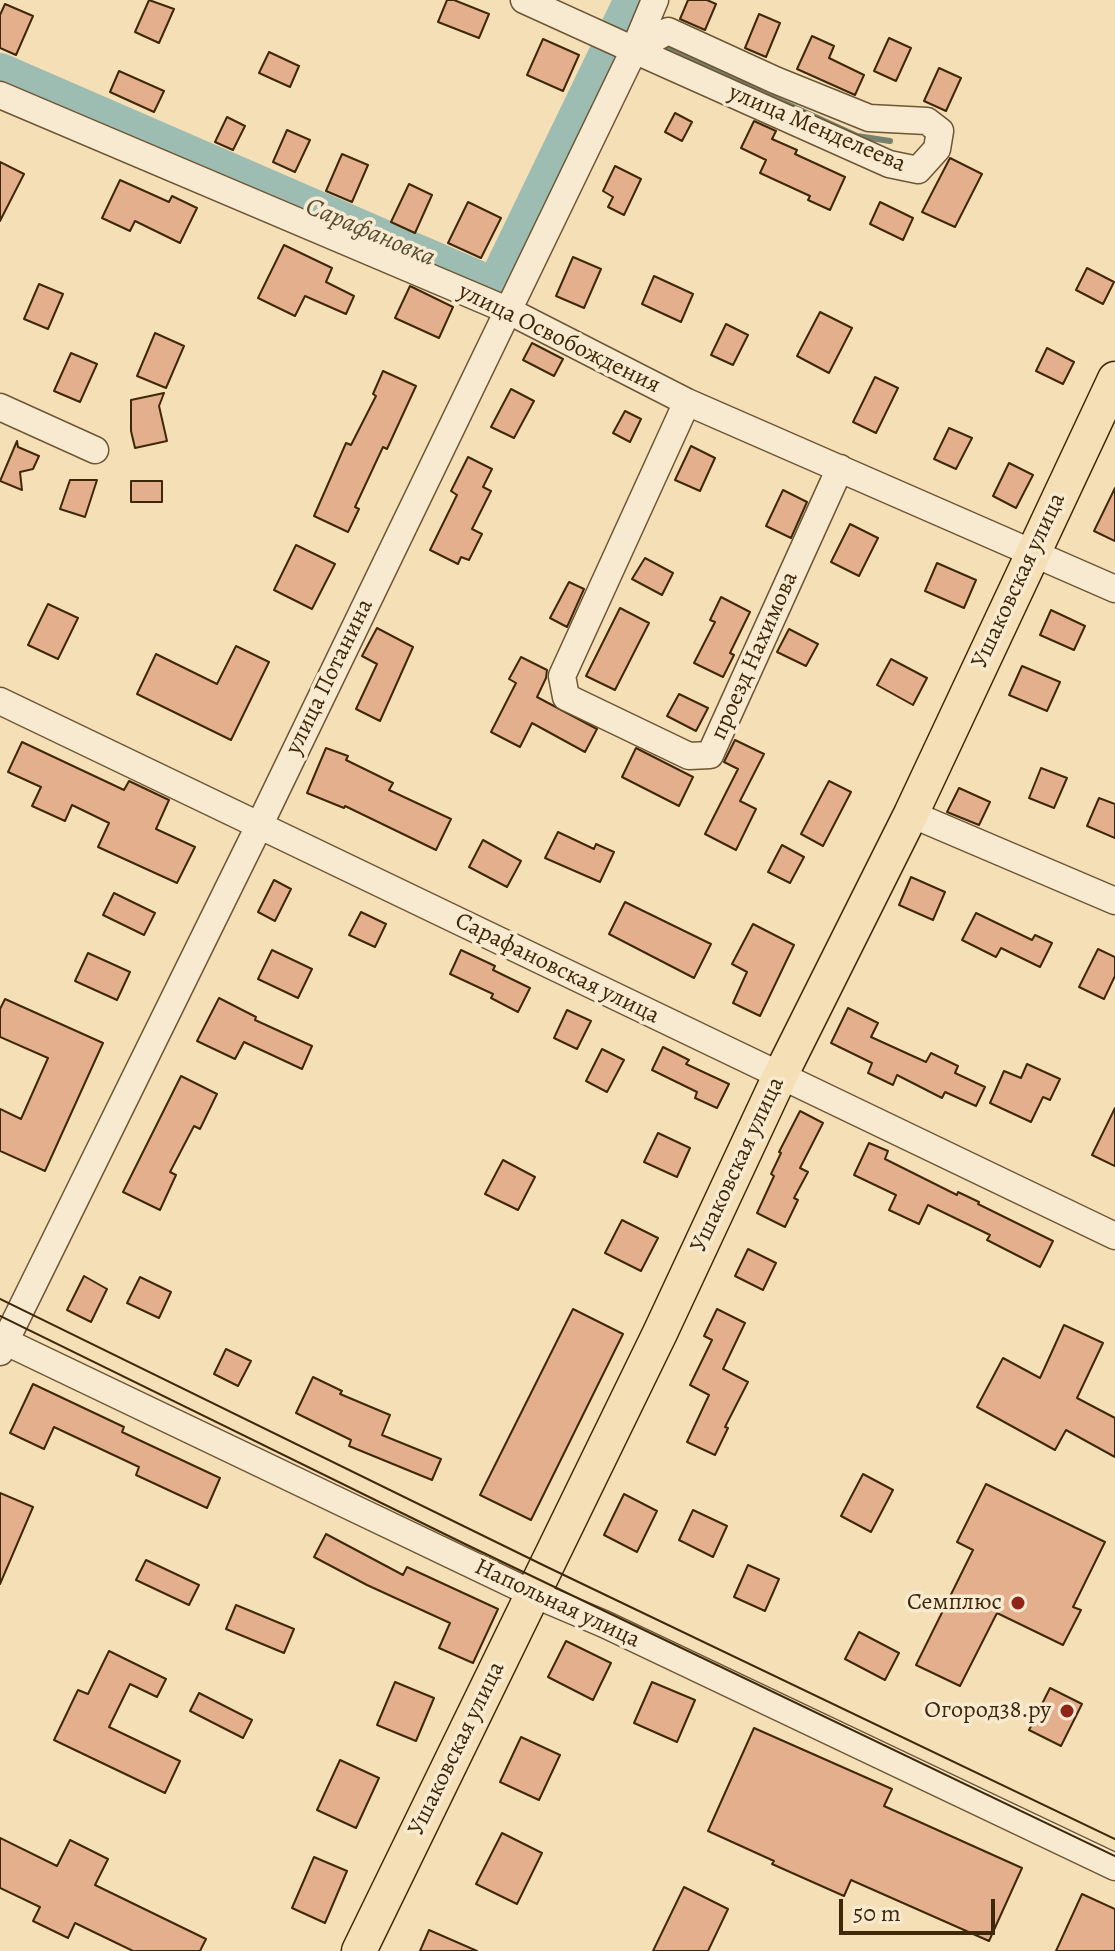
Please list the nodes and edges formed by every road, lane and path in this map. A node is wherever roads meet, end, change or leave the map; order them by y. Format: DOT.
graph roads {
  1 [pos="524,0"];
  2 [pos="655,0"];
  3 [pos="634,50"];
  4 [pos="0,95"];
  5 [pos="507,310"];
  6 [pos="1115,379"];
  7 [pos="687,402"];
  8 [pos="0,407"];
  9 [pos="95,450"];
  10 [pos="840,468"];
  11 [pos="1032,552"];
  12 [pos="1115,589"];
  13 [pos="0,701"];
  14 [pos="911,814"];
  15 [pos="259,826"];
  16 [pos="1115,901"];
  17 [pos="780,1076"];
  18 [pos="1115,1236"];
  19 [pos="2,1344"];
  20 [pos="531,1593"];
  21 [pos="1115,1867"];
  22 [pos="359,1951"];
  1 -- 3 [label="street, улица Менделеева"];
  2 -- 3 [label="street, улица Потанина"];
  3 -- 3 [label="street, улица Менделеева"];
  3 -- 5 [label="street, улица Потанина"];
  4 -- 5 [label="street, улица Освобождения"];
  5 -- 7 [label="street, улица Освобождения"];
  5 -- 15 [label="street, улица Потанина"];
  6 -- 11 [label="main road, Ушаковская улица"];
  7 -- 10 [label="street, улица Освобождения"];
  7 -- 10 [label="street, проезд Нахимова"];
  8 -- 9 [label="street"];
  10 -- 11 [label="street, улица Освобождения"];
  11 -- 12 [label="street, улица Освобождения"];
  11 -- 14 [label="main road, Ушаковская улица"];
  13 -- 15 [label="street, Сарафановская улица"];
  14 -- 16 [label="street"];
  14 -- 17 [label="main road, Ушаковская улица"];
  15 -- 17 [label="street, Сарафановская улица"];
  15 -- 19 [label="street, улица Потанина"];
  17 -- 18 [label="street, Сарафановская улица"];
  17 -- 20 [label="main road, Ушаковская улица"];
  19 -- 20 [label="street, Напольная улица"];
  20 -- 21 [label="street, Напольная улица"];
  20 -- 22 [label="main road, Ушаковская улица"];
}
